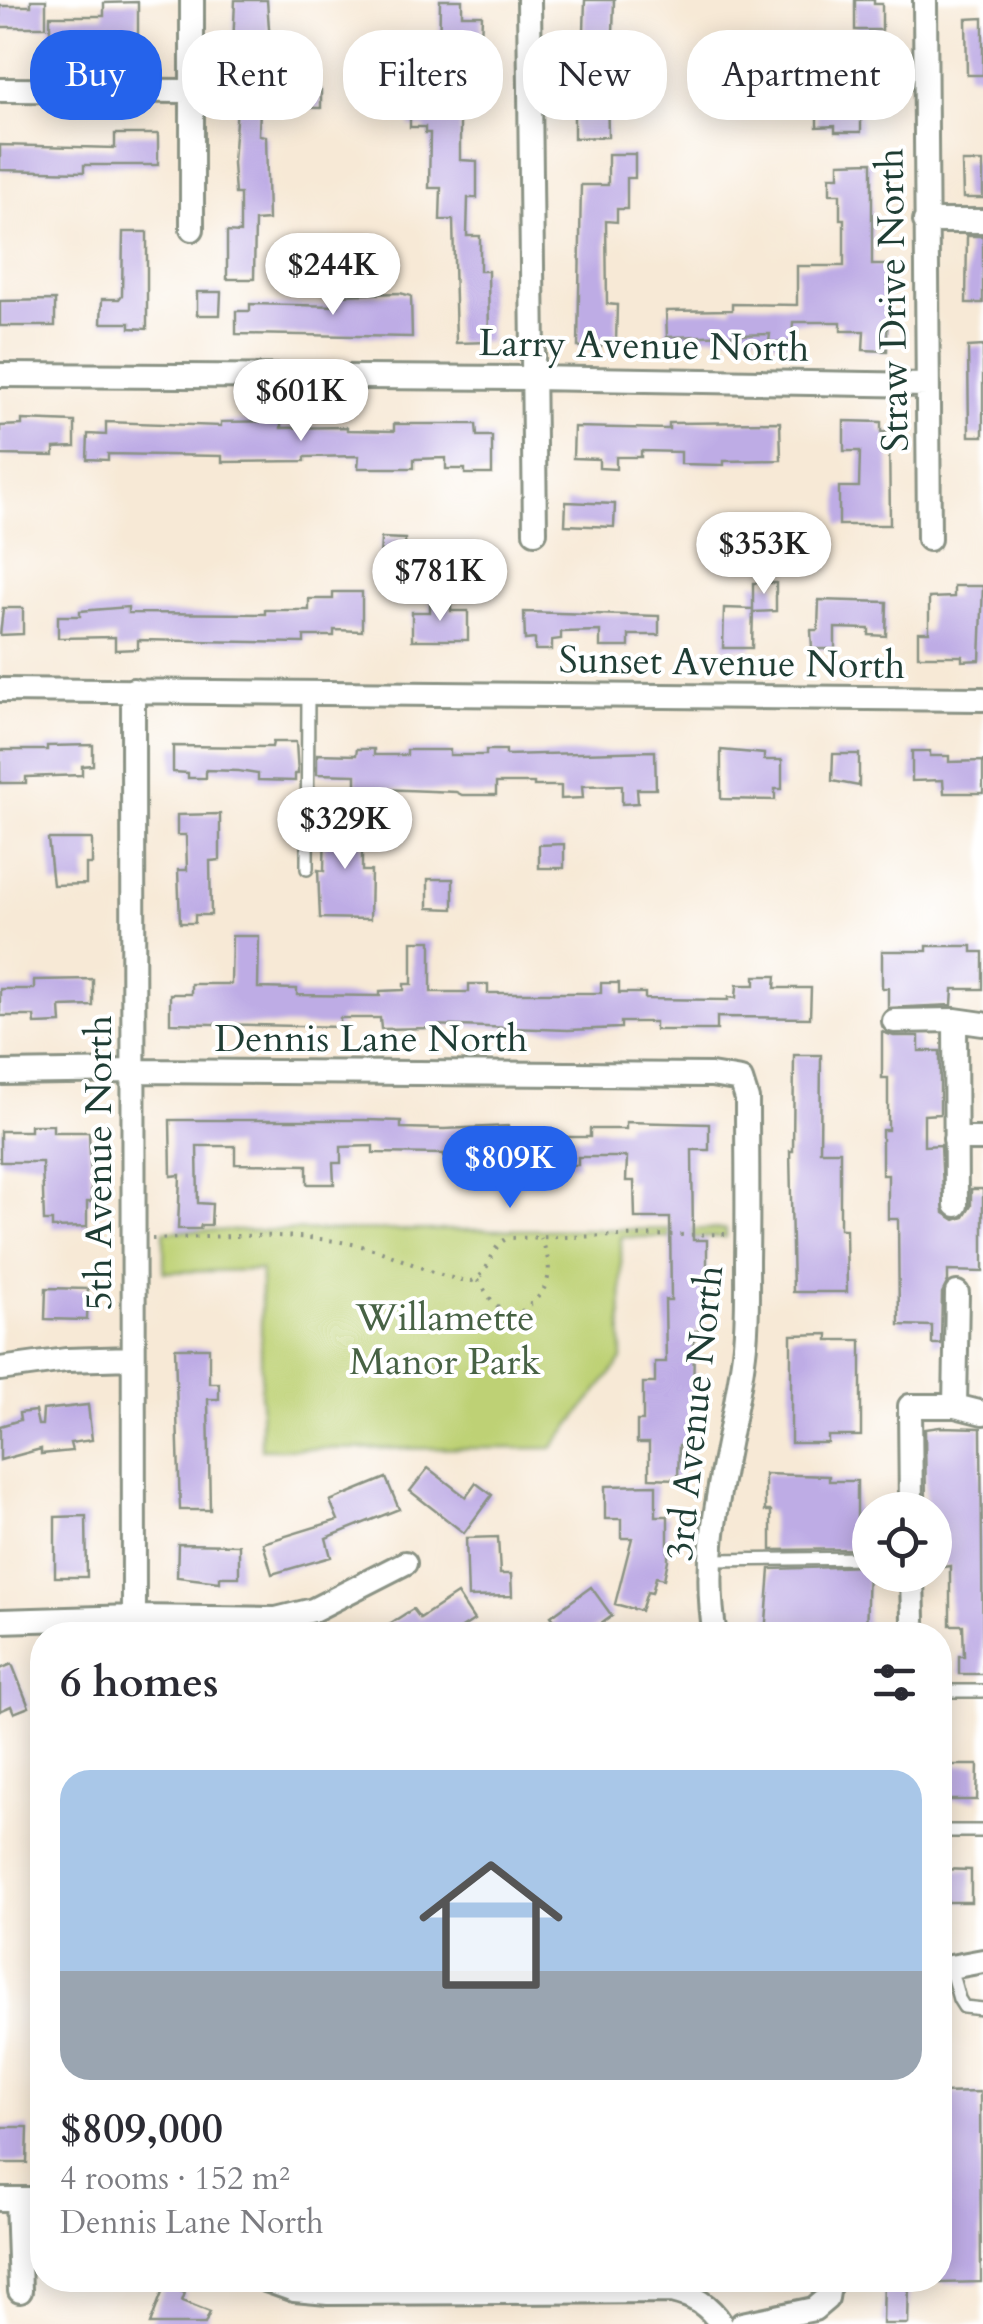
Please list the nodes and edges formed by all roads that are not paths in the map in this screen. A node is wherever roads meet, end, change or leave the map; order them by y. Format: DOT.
graph roads {
  1 [pos="192,0"];
  2 [pos="528,0"];
  3 [pos="924,0"];
  4 [pos="192,30"];
  5 [pos="0,90"];
  6 [pos="182,91"];
  7 [pos="191,120"];
  8 [pos="926,221"];
  9 [pos="983,222"];
  10 [pos="192,229"];
  11 [pos="0,375"];
  12 [pos="531,378"];
  13 [pos="927,385"];
  14 [pos="535,532"];
  15 [pos="930,539"];
  16 [pos="0,690"];
  17 [pos="132,690"];
  18 [pos="308,692"];
  19 [pos="983,700"];
  20 [pos="307,870"];
  21 [pos="894,1020"];
  22 [pos="955,1020"];
  23 [pos="983,1024"];
  24 [pos="134,1071"];
  25 [pos="0,1073"];
  26 [pos="741,1080"];
  27 [pos="956,1139"];
  28 [pos="983,1139"];
  29 [pos="956,1205"];
  30 [pos="957,1293"];
  31 [pos="132,1358"];
  32 [pos="0,1370"];
  33 [pos="956,1406"];
  34 [pos="983,1413"];
  35 [pos="911,1492"];
  36 [pos="852,1558"];
  37 [pos="711,1560"];
  38 [pos="405,1563"];
  39 [pos="912,1592"];
  40 [pos="0,1621"];
  41 [pos="913,1621"];
  42 [pos="30,1622"];
  43 [pos="134,1622"];
  44 [pos="203,1622"];
  45 [pos="708,1622"];
  46 [pos="952,1691"];
  47 [pos="983,1691"];
  48 [pos="952,1831"];
  49 [pos="983,1831"];
  50 [pos="983,1961"];
  51 [pos="952,1967"];
  52 [pos="952,1985"];
  53 [pos="983,2009"];
  54 [pos="8,2199"];
  55 [pos="20,2290"];
  56 [pos="672,2292"];
  57 [pos="828,2292"];
  58 [pos="721,2324"];
  59 [pos="742,2324"];
  1 -- 4 [label="street"];
  2 -- 12 [label="street"];
  3 -- 8 [label="street, Straw Drive North"];
  5 -- 6 [label="street"];
  7 -- 10 [label="street"];
  8 -- 9 [label="street"];
  8 -- 13 [label="street, Straw Drive North"];
  11 -- 12 [label="street, Larry Avenue North"];
  12 -- 13 [label="street, Larry Avenue North"];
  12 -- 14 [label="street"];
  13 -- 15 [label="street, Straw Drive North"];
  16 -- 17 [label="street, Sunset Avenue North"];
  17 -- 18 [label="street, Sunset Avenue North"];
  17 -- 24 [label="street, 5th Avenue North"];
  18 -- 19 [label="street, Sunset Avenue North"];
  18 -- 20 [label="lane"];
  21 -- 22 [label="street"];
  22 -- 23 [label="street"];
  22 -- 27 [label="street"];
  24 -- 25 [label="street, Dennis Lane North"];
  24 -- 26 [label="street, Dennis Lane North"];
  24 -- 31 [label="street, 5th Avenue North"];
  26 -- 37 [label="street, 3rd Avenue North"];
  27 -- 28 [label="street"];
  27 -- 29 [label="street"];
  30 -- 33 [label="street"];
  31 -- 32 [label="street"];
  31 -- 43 [label="street, 5th Avenue North"];
  33 -- 34 [label="street"];
  33 -- 35 [label="street"];
  36 -- 37 [label="lane"];
  37 -- 45 [label="street, 3rd Avenue North"];
  38 -- 44 [label="street"];
  39 -- 41 [label="street"];
  40 -- 42 [label="street"];
  46 -- 47 [label="lane"];
  48 -- 49 [label="lane"];
  50 -- 51 [label="street"];
  52 -- 53 [label="lane"];
  54 -- 55 [label="street"];
  56 -- 58 [label="street"];
  57 -- 59 [label="street"];
}
